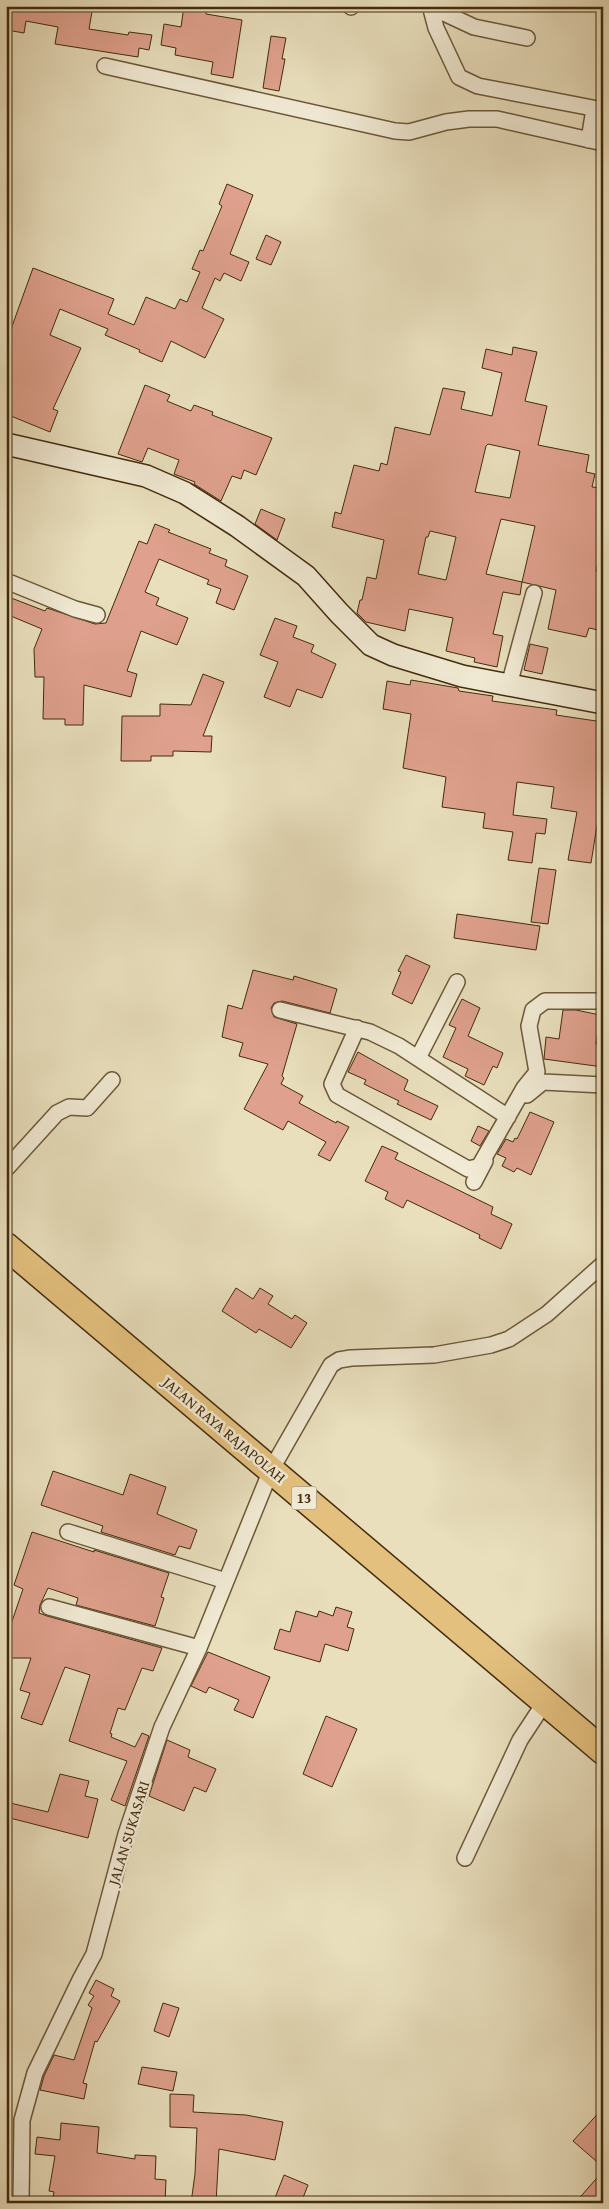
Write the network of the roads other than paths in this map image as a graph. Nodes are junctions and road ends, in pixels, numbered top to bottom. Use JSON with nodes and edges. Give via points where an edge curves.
{"nodes":[{"id":1,"x":430,"y":8,"type":"edge"},
{"id":2,"x":527,"y":38,"type":"dead end"},
{"id":3,"x":104,"y":66,"type":"dead end"},
{"id":4,"x":598,"y":110,"type":"edge"},
{"id":5,"x":596,"y":141,"type":"edge"},
{"id":6,"x":6,"y":444,"type":"edge"},
{"id":7,"x":6,"y":581,"type":"edge"},
{"id":8,"x":534,"y":593,"type":"dead end"},
{"id":9,"x":97,"y":615,"type":"dead end"},
{"id":10,"x":509,"y":685,"type":"junction"},
{"id":11,"x":603,"y":703,"type":"edge"},
{"id":12,"x":457,"y":982,"type":"dead end"},
{"id":13,"x":603,"y":1001,"type":"edge"},
{"id":14,"x":280,"y":1010,"type":"dead end"},
{"id":15,"x":357,"y":1028,"type":"junction"},
{"id":16,"x":418,"y":1058,"type":"junction"},
{"id":17,"x":537,"y":1072,"type":"junction"},
{"id":18,"x":603,"y":1079,"type":"edge"},
{"id":19,"x":112,"y":1080,"type":"dead end"},
{"id":20,"x":603,"y":1085,"type":"edge"},
{"id":21,"x":508,"y":1117,"type":"junction"},
{"id":22,"x":6,"y":1169,"type":"edge"},
{"id":23,"x":474,"y":1182,"type":"dead end"},
{"id":24,"x":6,"y":1246,"type":"edge"},
{"id":25,"x":603,"y":1264,"type":"edge"},
{"id":26,"x":271,"y":1470,"type":"junction"},
{"id":27,"x":68,"y":1532,"type":"dead end"},
{"id":28,"x":226,"y":1581,"type":"junction"},
{"id":29,"x":49,"y":1607,"type":"dead end"},
{"id":30,"x":199,"y":1648,"type":"junction"},
{"id":31,"x":545,"y":1702,"type":"junction"},
{"id":32,"x":603,"y":1751,"type":"edge"},
{"id":33,"x":465,"y":1858,"type":"dead end"},
{"id":34,"x":21,"y":2203,"type":"edge"}],
"edges":[{"from":1,"to":2,"type":"street","via":[[474,27]]},
{"from":1,"to":4,"type":"street","via":[[459,77],[478,86]]},
{"from":3,"to":5,"type":"street","via":[[396,131],[409,132],[469,119],[498,119]]},
{"from":4,"to":5,"type":"street"},
{"from":6,"to":10,"type":"main road","via":[[146,476],[171,486],[237,526],[306,576],[372,645],[393,655],[462,676]]},
{"from":7,"to":9,"type":"street","via":[[75,610]]},
{"from":8,"to":10,"type":"street"},
{"from":10,"to":11,"type":"main road"},
{"from":12,"to":16,"type":"street"},
{"from":13,"to":17,"type":"street","via":[[544,1001],[533,1010],[529,1026]]},
{"from":14,"to":15,"type":"street"},
{"from":15,"to":16,"type":"street"},
{"from":15,"to":21,"type":"street","via":[[332,1084],[337,1095],[468,1169],[480,1164]]},
{"from":16,"to":21,"type":"street"},
{"from":17,"to":18,"type":"street"},
{"from":17,"to":21,"type":"street"},
{"from":19,"to":22,"type":"street","via":[[87,1108],[70,1107],[57,1113]]},
{"from":20,"to":21,"type":"street","via":[[543,1082]]},
{"from":21,"to":23,"type":"street"},
{"from":24,"to":26,"type":"highway","name":"JALAN RAYA RAJAPOLAH","number":"13"},
{"from":25,"to":26,"type":"street","name":"JALAN SUKASARI","via":[[547,1314],[509,1339],[434,1355],[339,1360],[331,1365]]},
{"from":26,"to":28,"type":"street","name":"JALAN SUKASARI"},
{"from":26,"to":31,"type":"highway","name":"JALAN RAYA RAJAPOLAH","number":"13"},
{"from":27,"to":28,"type":"street"},
{"from":28,"to":30,"type":"street","name":"JALAN SUKASARI"},
{"from":29,"to":30,"type":"street"},
{"from":30,"to":34,"type":"street","name":"JALAN SUKASARI","via":[[162,1727],[126,1834],[94,1954],[35,2073],[22,2120]]},
{"from":31,"to":32,"type":"highway","name":"JALAN RAYA RAJAPOLAH","number":"13"},
{"from":31,"to":33,"type":"street","via":[[520,1740]]}]}
